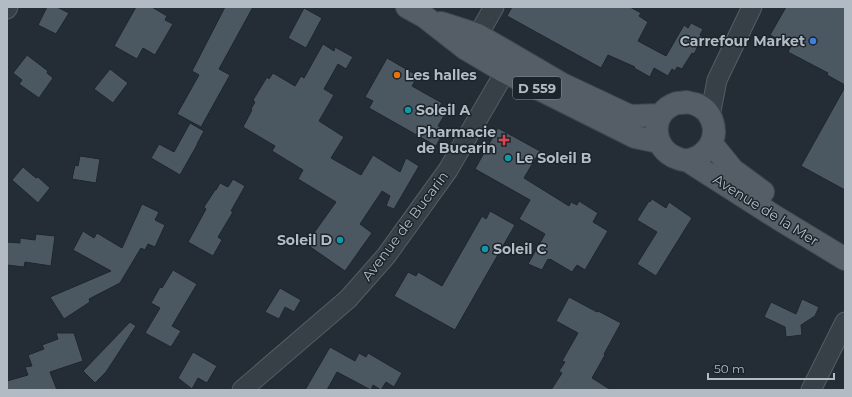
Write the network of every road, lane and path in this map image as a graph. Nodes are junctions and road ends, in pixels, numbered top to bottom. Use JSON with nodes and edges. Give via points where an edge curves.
{"nodes":[{"id":1,"x":494,"y":7,"type":"edge"},
{"id":2,"x":752,"y":7,"type":"edge"},
{"id":3,"x":416,"y":12,"type":"edge"},
{"id":4,"x":478,"y":35,"type":"junction"},
{"id":5,"x":505,"y":72,"type":"junction"},
{"id":6,"x":717,"y":80,"type":"junction"},
{"id":7,"x":686,"y":102,"type":"junction"},
{"id":8,"x":661,"y":115,"type":"junction"},
{"id":9,"x":710,"y":116,"type":"junction"},
{"id":10,"x":659,"y":142,"type":"junction"},
{"id":11,"x":712,"y":143,"type":"junction"},
{"id":12,"x":688,"y":161,"type":"junction"},
{"id":13,"x":845,"y":247,"type":"edge"},
{"id":14,"x":845,"y":259,"type":"edge"},
{"id":15,"x":845,"y":322,"type":"edge"},
{"id":16,"x":242,"y":390,"type":"edge"},
{"id":17,"x":811,"y":390,"type":"edge"}],
"edges":[{"from":1,"to":4,"type":"street"},
{"from":2,"to":6,"type":"street"},
{"from":3,"to":4,"type":"main road","number":"D 559"},
{"from":3,"to":5,"type":"main road","number":"D 559","via":[[466,50]]},
{"from":4,"to":8,"type":"main road","number":"D 559","via":[[562,84],[630,116]]},
{"from":5,"to":10,"type":"main road","number":"D 559","via":[[635,137]]},
{"from":5,"to":16,"type":"street","name":"Avenue de Bucarin","via":[[448,170],[386,256],[348,299]]},
{"from":6,"to":7,"type":"street"},
{"from":6,"to":9,"type":"street"},
{"from":7,"to":8,"type":"main road","via":[[668,108]]},
{"from":7,"to":9,"type":"main road","via":[[704,108]]},
{"from":8,"to":10,"type":"main road","via":[[656,133]]},
{"from":9,"to":11,"type":"main road","via":[[714,124]]},
{"from":10,"to":12,"type":"main road","via":[[671,156]]},
{"from":11,"to":12,"type":"main road","via":[[699,157]]},
{"from":11,"to":13,"type":"main road","name":"Avenue de la Mer","via":[[733,170],[794,215]]},
{"from":12,"to":14,"type":"main road","name":"Avenue de la Mer"},
{"from":15,"to":17,"type":"street"}]}
